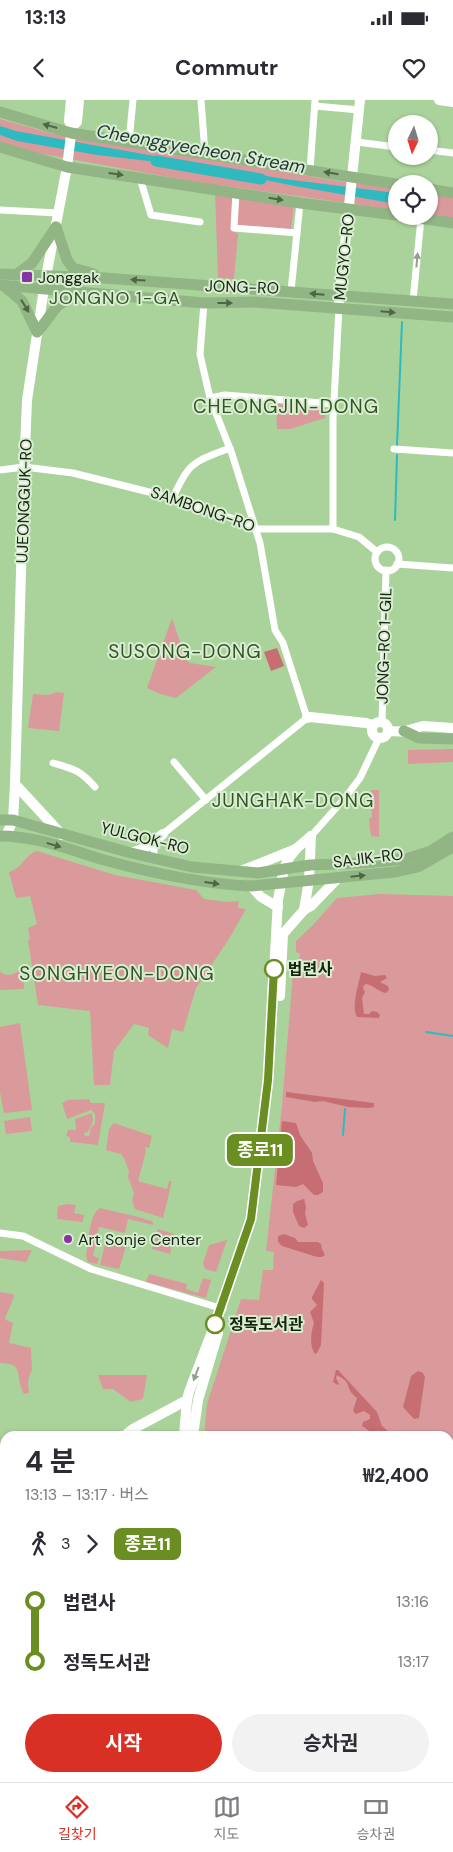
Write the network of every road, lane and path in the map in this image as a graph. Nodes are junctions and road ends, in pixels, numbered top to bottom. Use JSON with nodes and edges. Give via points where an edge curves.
{"nodes":[{"id":1,"x":71,"y":100,"type":"edge"},
{"id":2,"x":79,"y":100,"type":"edge"},
{"id":3,"x":133,"y":100,"type":"edge"},
{"id":4,"x":201,"y":100,"type":"edge"},
{"id":5,"x":439,"y":100,"type":"edge"},
{"id":6,"x":453,"y":102,"type":"edge"},
{"id":7,"x":315,"y":103,"type":"edge"},
{"id":8,"x":360,"y":105,"type":"edge"},
{"id":9,"x":0,"y":112,"type":"edge"},
{"id":10,"x":72,"y":132,"type":"junction"},
{"id":11,"x":129,"y":142,"type":"junction"},
{"id":12,"x":357,"y":142,"type":"junction"},
{"id":13,"x":388,"y":145,"type":"edge"},
{"id":14,"x":0,"y":147,"type":"edge"},
{"id":15,"x":438,"y":151,"type":"edge"},
{"id":16,"x":205,"y":153,"type":"junction"},
{"id":17,"x":453,"y":153,"type":"edge"},
{"id":18,"x":68,"y":164,"type":"junction"},
{"id":19,"x":310,"y":170,"type":"junction"},
{"id":20,"x":140,"y":178,"type":"junction"},
{"id":21,"x":352,"y":180,"type":"junction"},
{"id":22,"x":388,"y":183,"type":"edge"},
{"id":23,"x":438,"y":190,"type":"edge"},
{"id":24,"x":236,"y":192,"type":"junction"},
{"id":25,"x":453,"y":193,"type":"edge"},
{"id":26,"x":300,"y":203,"type":"junction"},
{"id":27,"x":349,"y":207,"type":"junction"},
{"id":28,"x":0,"y":210,"type":"edge"},
{"id":29,"x":58,"y":213,"type":"junction"},
{"id":30,"x":388,"y":214,"type":"edge"},
{"id":31,"x":438,"y":221,"type":"edge"},
{"id":32,"x":200,"y":222,"type":"dead end"},
{"id":33,"x":453,"y":223,"type":"edge"},
{"id":34,"x":420,"y":225,"type":"edge"},
{"id":35,"x":56,"y":227,"type":"junction"},
{"id":36,"x":297,"y":234,"type":"junction"},
{"id":37,"x":0,"y":274,"type":"edge"},
{"id":38,"x":16,"y":275,"type":"junction"},
{"id":39,"x":46,"y":276,"type":"junction"},
{"id":40,"x":104,"y":278,"type":"junction"},
{"id":41,"x":2,"y":286,"type":"edge"},
{"id":42,"x":44,"y":289,"type":"junction"},
{"id":43,"x":291,"y":292,"type":"junction"},
{"id":44,"x":90,"y":294,"type":"junction"},
{"id":45,"x":340,"y":296,"type":"junction"},
{"id":46,"x":413,"y":301,"type":"junction"},
{"id":47,"x":204,"y":303,"type":"junction"},
{"id":48,"x":453,"y":304,"type":"edge"},
{"id":49,"x":339,"y":308,"type":"junction"},
{"id":50,"x":453,"y":317,"type":"edge"},
{"id":51,"x":37,"y":332,"type":"junction"},
{"id":52,"x":210,"y":398,"type":"junction"},
{"id":53,"x":334,"y":404,"type":"junction"},
{"id":54,"x":230,"y":448,"type":"junction"},
{"id":55,"x":394,"y":449,"type":"dead end"},
{"id":56,"x":453,"y":453,"type":"edge"},
{"id":57,"x":24,"y":467,"type":"junction"},
{"id":58,"x":0,"y":470,"type":"edge"},
{"id":59,"x":173,"y":498,"type":"junction"},
{"id":60,"x":256,"y":529,"type":"junction"},
{"id":61,"x":333,"y":529,"type":"junction"},
{"id":62,"x":377,"y":552,"type":"junction"},
{"id":63,"x":397,"y":564,"type":"junction"},
{"id":64,"x":453,"y":568,"type":"edge"},
{"id":65,"x":386,"y":570,"type":"junction"},
{"id":66,"x":307,"y":718,"type":"junction"},
{"id":67,"x":379,"y":726,"type":"junction"},
{"id":68,"x":453,"y":728,"type":"edge"},
{"id":69,"x":404,"y":731,"type":"junction"},
{"id":70,"x":453,"y":737,"type":"edge"},
{"id":71,"x":379,"y":738,"type":"joint"},
{"id":72,"x":174,"y":762,"type":"dead end"},
{"id":73,"x":53,"y":763,"type":"dead end"},
{"id":74,"x":15,"y":784,"type":"junction"},
{"id":75,"x":95,"y":787,"type":"dead end"},
{"id":76,"x":206,"y":800,"type":"junction"},
{"id":77,"x":0,"y":820,"type":"edge"},
{"id":78,"x":13,"y":820,"type":"junction"},
{"id":79,"x":164,"y":834,"type":"junction"},
{"id":80,"x":62,"y":835,"type":"junction"},
{"id":81,"x":311,"y":836,"type":"junction"},
{"id":82,"x":453,"y":837,"type":"edge"},
{"id":83,"x":2,"y":839,"type":"edge"},
{"id":84,"x":453,"y":847,"type":"edge"},
{"id":85,"x":297,"y":848,"type":"junction"},
{"id":86,"x":131,"y":853,"type":"junction"},
{"id":87,"x":157,"y":858,"type":"junction"},
{"id":88,"x":310,"y":865,"type":"junction"},
{"id":89,"x":284,"y":868,"type":"junction"},
{"id":90,"x":241,"y":871,"type":"junction"},
{"id":91,"x":337,"y":879,"type":"junction"},
{"id":92,"x":309,"y":880,"type":"junction"},
{"id":93,"x":282,"y":883,"type":"junction"},
{"id":94,"x":251,"y":886,"type":"junction"},
{"id":95,"x":278,"y":907,"type":"junction"},
{"id":96,"x":304,"y":910,"type":"junction"},
{"id":97,"x":0,"y":1233,"type":"edge"},
{"id":98,"x":223,"y":1308,"type":"junction"},
{"id":99,"x":192,"y":1400,"type":"junction"},
{"id":100,"x":130,"y":1431,"type":"edge"},
{"id":101,"x":185,"y":1431,"type":"edge"},
{"id":102,"x":193,"y":1431,"type":"edge"}],
"edges":[{"from":1,"to":10,"type":"street","via":[[69,121]]},
{"from":2,"to":10,"type":"street","via":[[77,122]]},
{"from":3,"to":11,"type":"street"},
{"from":4,"to":16,"type":"street"},
{"from":5,"to":6,"type":"street"},
{"from":7,"to":8,"type":"street"},
{"from":7,"to":19,"type":"street"},
{"from":8,"to":12,"type":"street"},
{"from":10,"to":9,"type":"main road","one_way":true},
{"from":10,"to":11,"type":"main road"},
{"from":10,"to":18,"type":"street","name":"UJEONGGUK-RO"},
{"from":11,"to":16,"type":"main road"},
{"from":12,"to":13,"type":"street"},
{"from":12,"to":21,"type":"street"},
{"from":14,"to":18,"type":"main road"},
{"from":15,"to":17,"type":"street"},
{"from":16,"to":19,"type":"main road"},
{"from":18,"to":20,"type":"main road","one_way":true},
{"from":18,"to":29,"type":"street","name":"UJEONGGUK-RO"},
{"from":21,"to":19,"type":"main road","one_way":true},
{"from":20,"to":24,"type":"main road"},
{"from":20,"to":32,"type":"street","via":[[151,215]]},
{"from":21,"to":22,"type":"main road"},
{"from":21,"to":27,"type":"street","name":"MUGYO-RO"},
{"from":23,"to":25,"type":"main road"},
{"from":24,"to":26,"type":"main road","one_way":true},
{"from":24,"to":36,"type":"street","via":[[234,228]]},
{"from":26,"to":27,"type":"main road"},
{"from":26,"to":36,"type":"street","name":"JONG-RO"},
{"from":27,"to":30,"type":"main road"},
{"from":27,"to":45,"type":"street","name":"MUGYO-RO"},
{"from":28,"to":29,"type":"street"},
{"from":29,"to":35,"type":"street","name":"UJEONGGUK-RO"},
{"from":31,"to":33,"type":"main road"},
{"from":46,"to":34,"type":"street","one_way":true},
{"from":35,"to":38,"type":"main road","via":[[32,263]]},
{"from":35,"to":39,"type":"street","name":"UJEONGGUK-RO"},
{"from":35,"to":40,"type":"main road","via":[[63,254],[73,268]]},
{"from":36,"to":43,"type":"street","name":"JONG-RO"},
{"from":37,"to":38,"type":"main road","name":"JONG-RO"},
{"from":38,"to":39,"type":"main road","name":"JONG-RO"},
{"from":39,"to":40,"type":"main road","name":"JONG-RO"},
{"from":39,"to":42,"type":"street","name":"UJEONGGUK-RO"},
{"from":43,"to":40,"type":"main road","name":"JONG-RO","one_way":true},
{"from":41,"to":42,"type":"main road","name":"JONG-RO"},
{"from":41,"to":51,"type":"main road","one_way":true,"via":[[22,301]]},
{"from":42,"to":44,"type":"main road","name":"JONG-RO"},
{"from":42,"to":51,"type":"street","name":"UJEONGGUK-RO"},
{"from":45,"to":43,"type":"main road","name":"JONG-RO","one_way":true},
{"from":44,"to":47,"type":"main road","name":"JONG-RO"},
{"from":44,"to":51,"type":"main road","via":[[59,304]]},
{"from":45,"to":46,"type":"main road","name":"JONG-RO"},
{"from":45,"to":49,"type":"street","name":"MUGYO-RO"},
{"from":46,"to":48,"type":"main road","name":"JONG-RO"},
{"from":47,"to":49,"type":"main road","name":"JONG-RO","one_way":true,"via":[[255,302]]},
{"from":47,"to":52,"type":"street","via":[[200,354]]},
{"from":49,"to":50,"type":"main road","name":"JONG-RO","one_way":true},
{"from":49,"to":53,"type":"street"},
{"from":51,"to":57,"type":"street","name":"UJEONGGUK-RO"},
{"from":52,"to":53,"type":"street","via":[[225,395]]},
{"from":52,"to":54,"type":"street"},
{"from":53,"to":61,"type":"street"},
{"from":54,"to":59,"type":"street","via":[[194,463]]},
{"from":54,"to":60,"type":"street"},
{"from":55,"to":56,"type":"street"},
{"from":57,"to":58,"type":"street","name":"SAMBONG-RO"},
{"from":57,"to":59,"type":"street","name":"SAMBONG-RO","via":[[72,472]]},
{"from":57,"to":74,"type":"street","name":"UJEONGGUK-RO"},
{"from":59,"to":60,"type":"street","name":"SAMBONG-RO"},
{"from":60,"to":61,"type":"street","name":"SAMBONG-RO"},
{"from":60,"to":66,"type":"street","via":[[275,630],[284,642]]},
{"from":61,"to":62,"type":"street","name":"SAMBONG-RO","via":[[358,537]]},
{"from":62,"to":63,"type":"street","name":"SAMBONG-RO","via":[[384,547],[391,548],[398,556]]},
{"from":62,"to":65,"type":"street","name":"SAMBONG-RO","via":[[375,563]]},
{"from":63,"to":64,"type":"street"},
{"from":63,"to":65,"type":"street"},
{"from":65,"to":67,"type":"street","name":"JONG-RO 1-GIL"},
{"from":66,"to":67,"type":"street"},
{"from":66,"to":76,"type":"street"},
{"from":67,"to":69,"type":"street"},
{"from":67,"to":71,"type":"street","via":[[384,737]]},
{"from":68,"to":69,"type":"street","via":[[423,726]]},
{"from":69,"to":70,"type":"main road","via":[[418,738]]},
{"from":71,"to":81,"type":"street","via":[[360,778]]},
{"from":72,"to":76,"type":"street"},
{"from":73,"to":75,"type":"street","via":[[84,774]]},
{"from":74,"to":78,"type":"street","name":"UJEONGGUK-RO"},
{"from":74,"to":80,"type":"street"},
{"from":76,"to":79,"type":"street"},
{"from":77,"to":78,"type":"main road","name":"YULGOK-RO"},
{"from":78,"to":80,"type":"main road","name":"YULGOK-RO"},
{"from":78,"to":83,"type":"street","name":"UJEONGGUK-RO"},
{"from":79,"to":86,"type":"street","via":[[145,848]]},
{"from":79,"to":87,"type":"street","via":[[154,849]]},
{"from":80,"to":86,"type":"main road","name":"YULGOK-RO"},
{"from":81,"to":85,"type":"street"},
{"from":81,"to":88,"type":"street"},
{"from":82,"to":88,"type":"main road","name":"SAJIK-RO","via":[[431,851],[406,859]]},
{"from":83,"to":94,"type":"main road","name":"YULGOK-RO","one_way":true,"via":[[35,840],[181,878]]},
{"from":91,"to":84,"type":"main road","name":"SAJIK-RO","one_way":true,"via":[[418,867]]},
{"from":85,"to":89,"type":"street"},
{"from":85,"to":90,"type":"street"},
{"from":86,"to":87,"type":"main road","name":"YULGOK-RO"},
{"from":87,"to":90,"type":"main road","name":"YULGOK-RO","via":[[192,866]]},
{"from":88,"to":89,"type":"main road","name":"SAJIK-RO"},
{"from":88,"to":92,"type":"street"},
{"from":89,"to":90,"type":"main road","name":"YULGOK-RO"},
{"from":89,"to":93,"type":"street"},
{"from":91,"to":92,"type":"main road","name":"SAJIK-RO"},
{"from":91,"to":96,"type":"street"},
{"from":92,"to":93,"type":"main road","name":"SAJIK-RO"},
{"from":92,"to":96,"type":"street"},
{"from":93,"to":94,"type":"main road","name":"YULGOK-RO"},
{"from":93,"to":95,"type":"street"},
{"from":94,"to":95,"type":"street","via":[[261,897]]},
{"from":95,"to":98,"type":"street","via":[[268,1080],[251,1219]]},
{"from":96,"to":98,"type":"street","via":[[283,934],[273,1098],[261,1189],[254,1223]]},
{"from":97,"to":98,"type":"street","via":[[23,1236],[92,1269]]},
{"from":98,"to":99,"type":"street"},
{"from":99,"to":100,"type":"street"},
{"from":99,"to":101,"type":"street"},
{"from":99,"to":102,"type":"street"}]}
